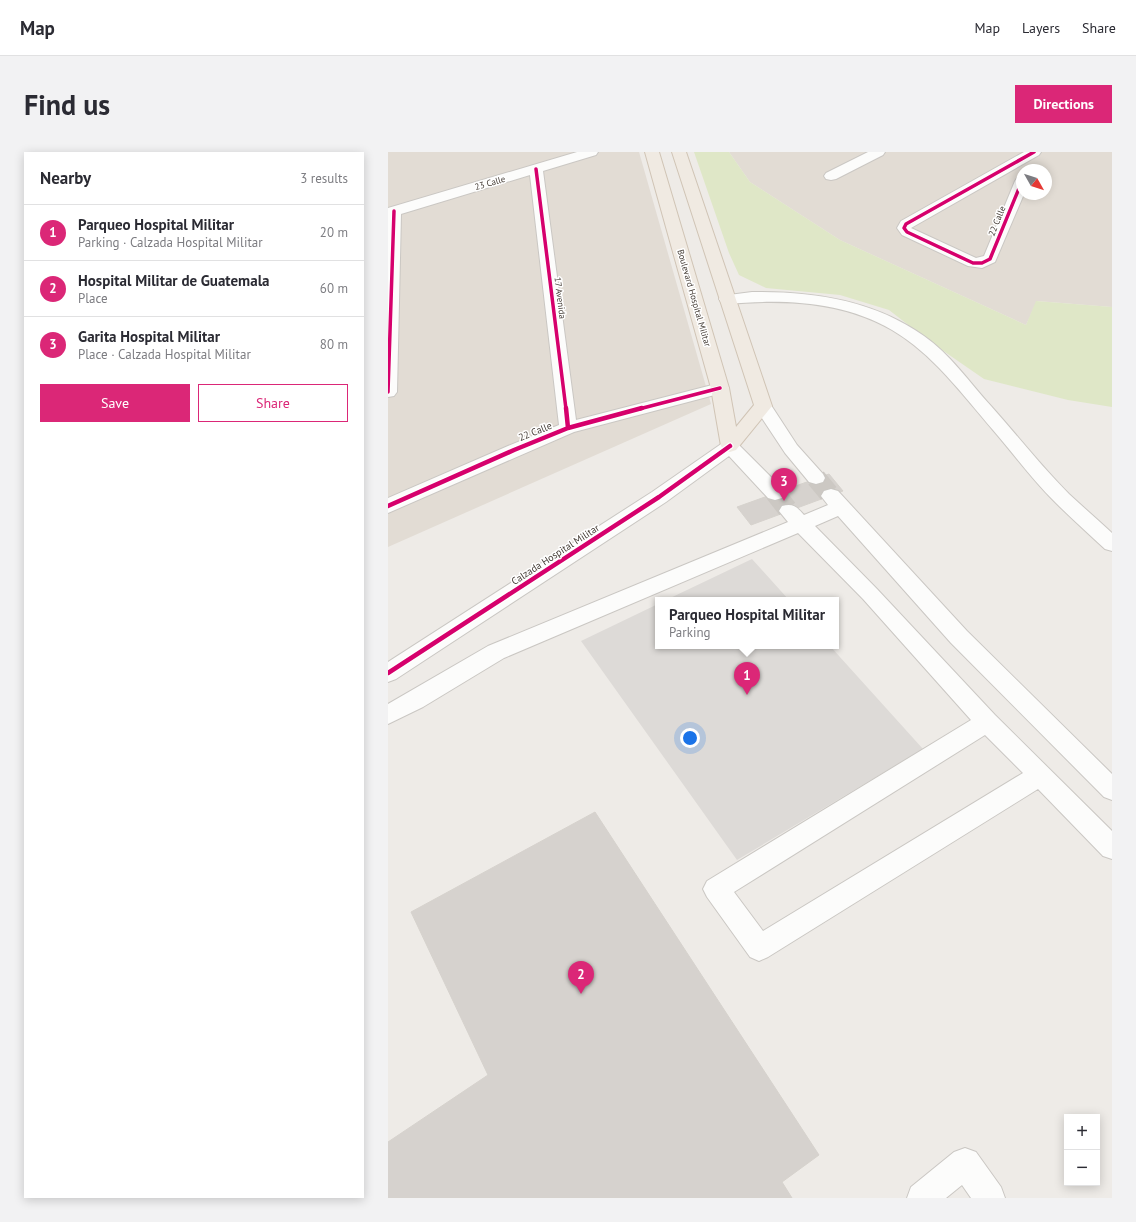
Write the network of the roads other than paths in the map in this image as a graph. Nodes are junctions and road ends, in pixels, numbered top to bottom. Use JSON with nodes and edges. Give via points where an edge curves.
{"nodes":[{"id":1,"x":591,"y":152,"type":"edge"},
{"id":2,"x":652,"y":152,"type":"edge"},
{"id":3,"x":679,"y":152,"type":"edge"},
{"id":4,"x":878,"y":152,"type":"edge"},
{"id":5,"x":1034,"y":152,"type":"edge"},
{"id":6,"x":1029,"y":164,"type":"edge"},
{"id":7,"x":536,"y":169,"type":"junction"},
{"id":8,"x":830,"y":176,"type":"dead end"},
{"id":9,"x":1016,"y":196,"type":"edge"},
{"id":10,"x":391,"y":212,"type":"edge"},
{"id":11,"x":727,"y":299,"type":"junction"},
{"id":12,"x":720,"y":388,"type":"junction"},
{"id":13,"x":388,"y":392,"type":"edge"},
{"id":14,"x":763,"y":406,"type":"junction"},
{"id":15,"x":568,"y":428,"type":"junction"},
{"id":16,"x":730,"y":446,"type":"junction"},
{"id":17,"x":816,"y":478,"type":"tunnel mouth"},
{"id":18,"x":775,"y":493,"type":"tunnel mouth"},
{"id":19,"x":388,"y":506,"type":"edge"},
{"id":20,"x":795,"y":517,"type":"junction"},
{"id":21,"x":1112,"y":544,"type":"edge"},
{"id":22,"x":388,"y":673,"type":"edge"},
{"id":23,"x":388,"y":715,"type":"edge"},
{"id":24,"x":987,"y":722,"type":"junction"},
{"id":25,"x":1040,"y":775,"type":"junction"},
{"id":26,"x":1112,"y":790,"type":"edge"},
{"id":27,"x":1112,"y":848,"type":"edge"},
{"id":28,"x":922,"y":1198,"type":"edge"},
{"id":29,"x":990,"y":1198,"type":"edge"}],
"edges":[{"from":1,"to":7,"type":"street","name":"23 Calle"},
{"from":2,"to":12,"type":"main road","name":"Boulevard Hospital Militar"},
{"from":3,"to":11,"type":"main road"},
{"from":4,"to":8,"type":"street"},
{"from":5,"to":6,"type":"street"},
{"from":5,"to":9,"type":"street","name":"22 Calle","via":[[904,226],[905,230],[973,264],[982,263],[990,260]]},
{"from":7,"to":10,"type":"street","name":"23 Calle"},
{"from":7,"to":15,"type":"street","name":"17 Avenida"},
{"from":10,"to":13,"type":"street"},
{"from":11,"to":14,"type":"main road"},
{"from":11,"to":21,"type":"street","via":[[790,296],[826,301],[860,310],[891,323],[919,340],[941,360],[1062,498]]},
{"from":12,"to":15,"type":"street","name":"22 Calle"},
{"from":12,"to":16,"type":"main road","name":"Boulevard Hospital Militar"},
{"from":14,"to":16,"type":"main road","name":"Calzada Hospital Militar"},
{"from":14,"to":17,"type":"street","via":[[791,449]]},
{"from":15,"to":19,"type":"street","name":"22 Calle"},
{"from":16,"to":18,"type":"street"},
{"from":16,"to":22,"type":"street","name":"Calzada Hospital Militar","via":[[659,497]]},
{"from":20,"to":23,"type":"street","via":[[496,652]]},
{"from":20,"to":24,"type":"street"},
{"from":20,"to":26,"type":"street","via":[[836,501],[958,637]]},
{"from":24,"to":25,"type":"street"},
{"from":24,"to":25,"type":"street","via":[[716,889],[759,948]]},
{"from":25,"to":27,"type":"street"},
{"from":28,"to":29,"type":"street","via":[[965,1163]]}]}
